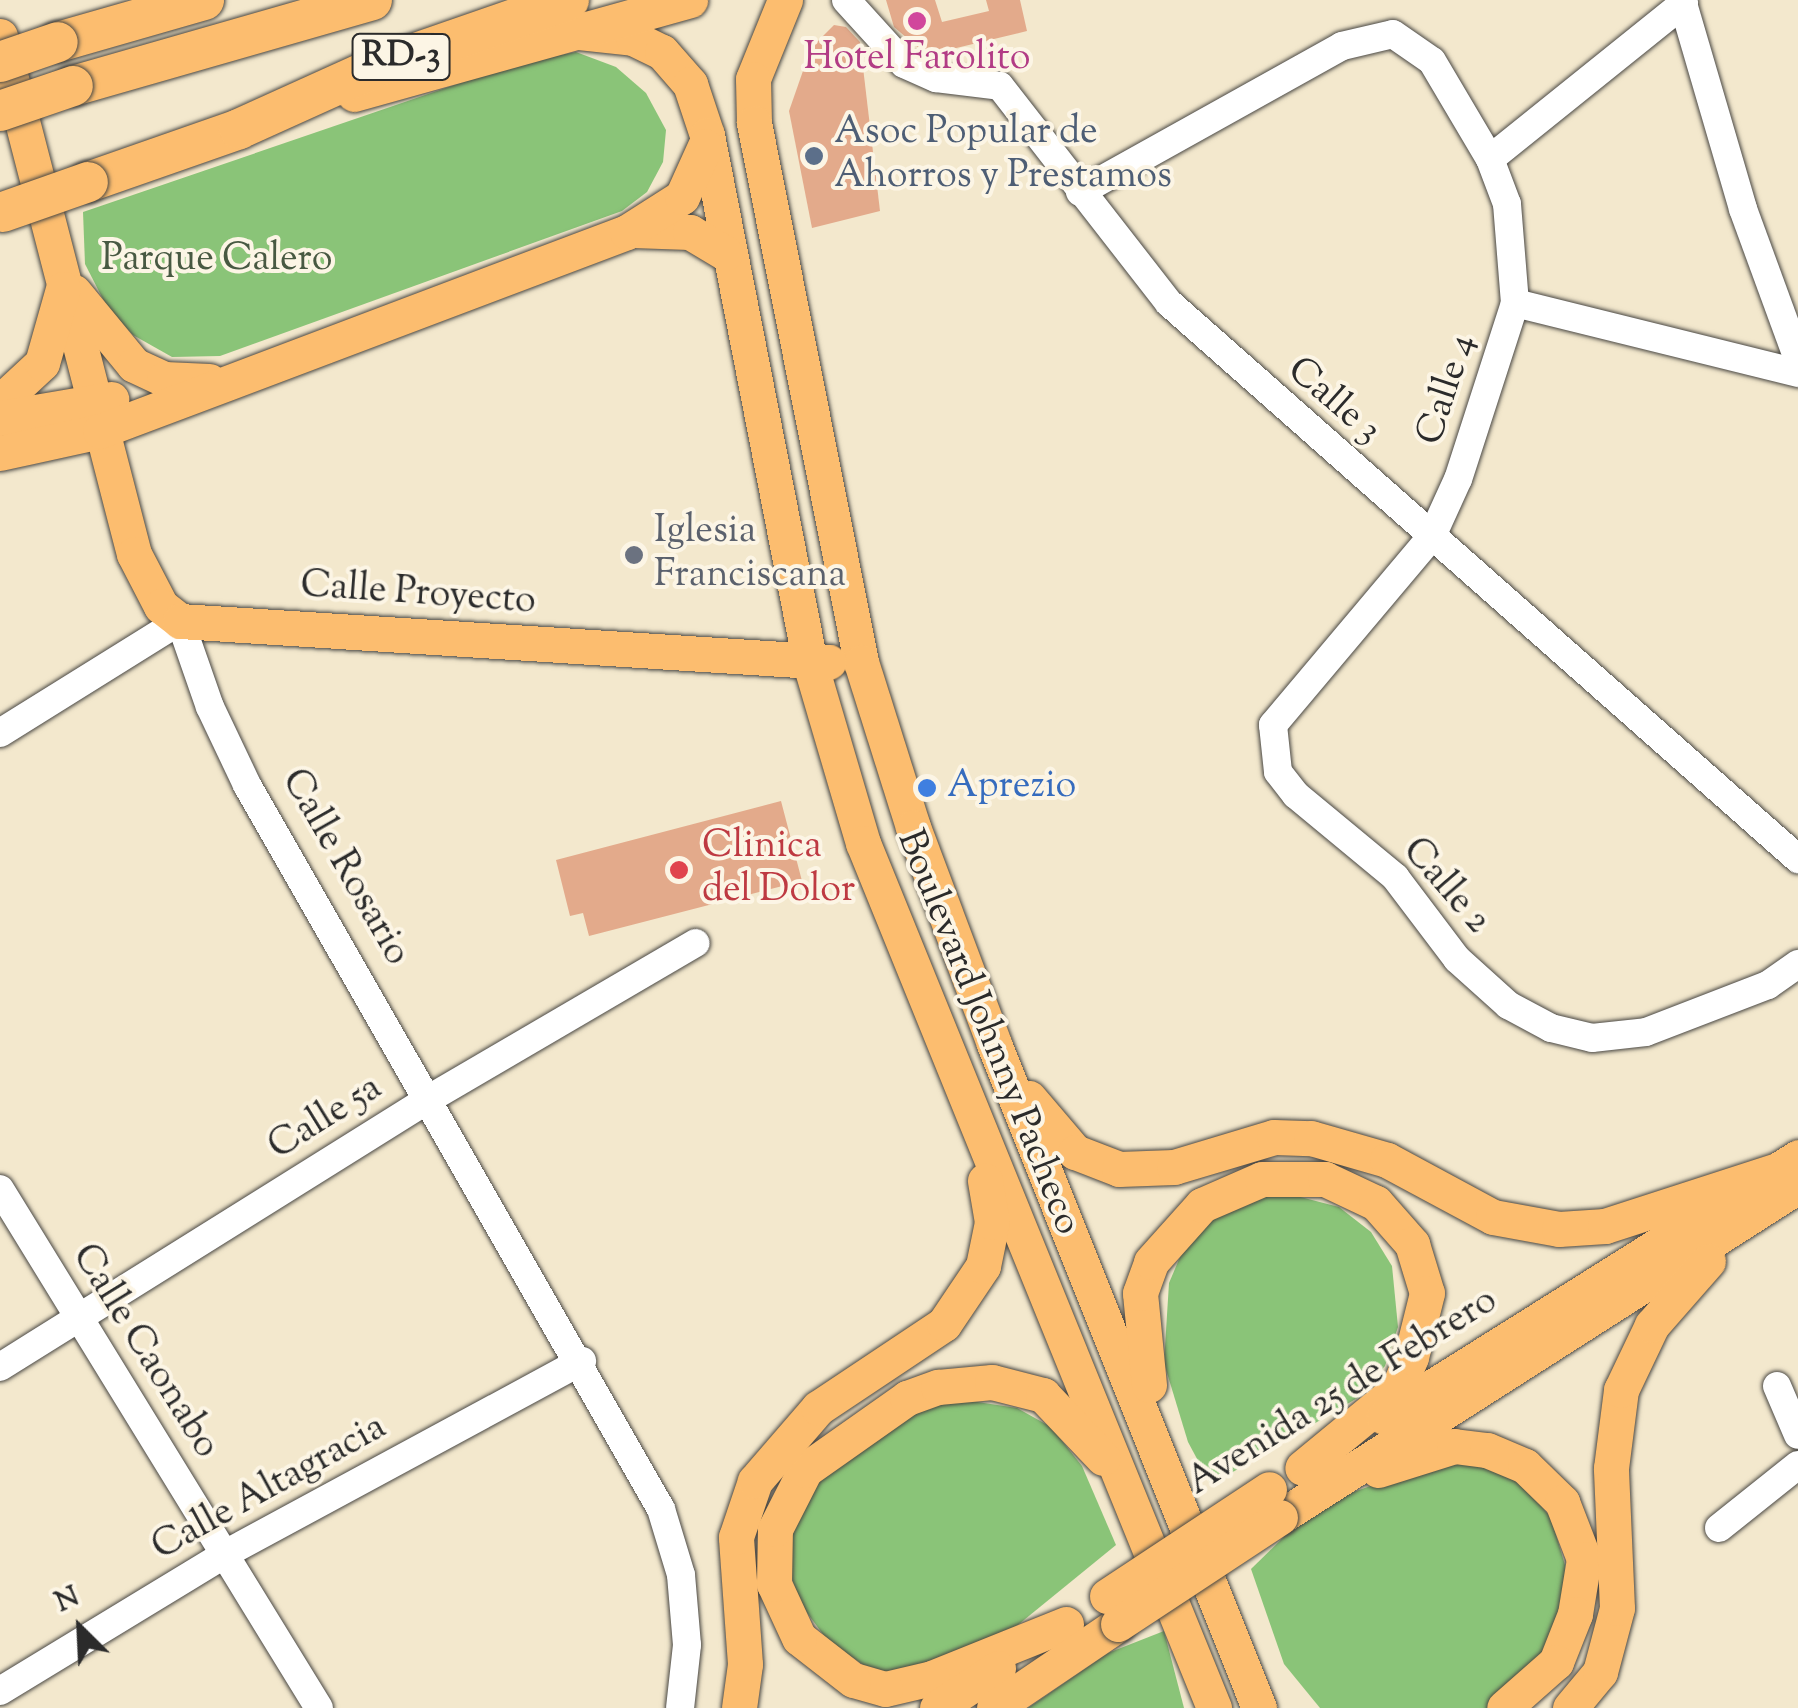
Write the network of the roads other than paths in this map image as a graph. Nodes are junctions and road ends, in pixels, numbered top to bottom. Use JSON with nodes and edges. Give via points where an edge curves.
{"nodes":[{"id":1,"x":124,"y":0,"type":"edge"},
{"id":2,"x":204,"y":0,"type":"edge"},
{"id":3,"x":372,"y":0,"type":"edge"},
{"id":4,"x":690,"y":0,"type":"edge"},
{"id":5,"x":785,"y":0,"type":"edge"},
{"id":6,"x":846,"y":0,"type":"edge"},
{"id":7,"x":1683,"y":1,"type":"edge"},
{"id":8,"x":574,"y":16,"type":"edge"},
{"id":9,"x":0,"y":36,"type":"edge"},
{"id":10,"x":72,"y":39,"type":"junction"},
{"id":11,"x":0,"y":62,"type":"edge"},
{"id":12,"x":0,"y":111,"type":"edge"},
{"id":13,"x":707,"y":135,"type":"junction"},
{"id":14,"x":1490,"y":159,"type":"junction"},
{"id":15,"x":1080,"y":192,"type":"junction"},
{"id":16,"x":2,"y":213,"type":"edge"},
{"id":17,"x":628,"y":232,"type":"junction"},
{"id":18,"x":725,"y":253,"type":"junction"},
{"id":19,"x":66,"y":278,"type":"junction"},
{"id":20,"x":1516,"y":303,"type":"junction"},
{"id":21,"x":1798,"y":359,"type":"edge"},
{"id":22,"x":1798,"y":373,"type":"edge"},
{"id":23,"x":236,"y":382,"type":"junction"},
{"id":24,"x":0,"y":402,"type":"edge"},
{"id":25,"x":96,"y":414,"type":"junction"},
{"id":26,"x":0,"y":418,"type":"edge"},
{"id":27,"x":0,"y":454,"type":"edge"},
{"id":28,"x":1432,"y":536,"type":"junction"},
{"id":29,"x":180,"y":621,"type":"junction"},
{"id":30,"x":861,"y":662,"type":"junction"},
{"id":31,"x":810,"y":663,"type":"junction"},
{"id":32,"x":0,"y":733,"type":"edge"},
{"id":33,"x":1271,"y":749,"type":"joint"},
{"id":34,"x":1797,"y":856,"type":"edge"},
{"id":35,"x":696,"y":944,"type":"dead end"},
{"id":36,"x":1798,"y":964,"type":"edge"},
{"id":37,"x":994,"y":1044,"type":"junction"},
{"id":38,"x":951,"y":1065,"type":"junction"},
{"id":39,"x":427,"y":1100,"type":"junction"},
{"id":40,"x":1791,"y":1176,"type":"edge"},
{"id":41,"x":0,"y":1188,"type":"edge"},
{"id":42,"x":79,"y":1318,"type":"junction"},
{"id":43,"x":582,"y":1361,"type":"junction"},
{"id":44,"x":0,"y":1367,"type":"edge"},
{"id":45,"x":1777,"y":1386,"type":"dead end"},
{"id":46,"x":1798,"y":1436,"type":"edge"},
{"id":47,"x":1798,"y":1465,"type":"edge"},
{"id":48,"x":1170,"y":1474,"type":"junction"},
{"id":49,"x":1309,"y":1481,"type":"junction"},
{"id":50,"x":1133,"y":1496,"type":"junction"},
{"id":51,"x":1719,"y":1528,"type":"dead end"},
{"id":52,"x":224,"y":1554,"type":"junction"},
{"id":53,"x":1073,"y":1638,"type":"junction"},
{"id":54,"x":1235,"y":1645,"type":"junction"},
{"id":55,"x":0,"y":1690,"type":"edge"},
{"id":56,"x":319,"y":1708,"type":"edge"},
{"id":57,"x":680,"y":1708,"type":"edge"},
{"id":58,"x":739,"y":1708,"type":"edge"},
{"id":59,"x":937,"y":1708,"type":"edge"},
{"id":60,"x":994,"y":1708,"type":"edge"},
{"id":61,"x":1014,"y":1708,"type":"edge"},
{"id":62,"x":1211,"y":1708,"type":"edge"},
{"id":63,"x":1259,"y":1708,"type":"edge"},
{"id":64,"x":1282,"y":1708,"type":"edge"},
{"id":65,"x":1504,"y":1708,"type":"edge"},
{"id":66,"x":1570,"y":1708,"type":"edge"}],
"edges":[{"from":1,"to":10,"type":"highway"},
{"from":2,"to":10,"type":"highway"},
{"from":3,"to":12,"type":"highway","number":"RD-3","bridge":true},
{"from":4,"to":8,"type":"main road"},
{"from":5,"to":30,"type":"main road","name":"Boulevard Johnny Pacheco","via":[[752,79],[754,123]]},
{"from":6,"to":15,"type":"street","name":"Calle 3","via":[[904,64],[936,78],[1000,86]]},
{"from":7,"to":14,"type":"street"},
{"from":7,"to":21,"type":"street","via":[[1743,209]]},
{"from":8,"to":13,"type":"main road","name":"Boulevard Johnny Pacheco","via":[[662,52],[690,84]]},
{"from":8,"to":16,"type":"highway","number":"RD-3","bridge":true,"via":[[381,65],[239,129]]},
{"from":9,"to":19,"type":"main road","name":"Calle Rosario"},
{"from":10,"to":11,"type":"highway","bridge":true},
{"from":13,"to":17,"type":"main road","via":[[702,165],[682,197]]},
{"from":13,"to":18,"type":"main road","name":"Boulevard Johnny Pacheco"},
{"from":14,"to":15,"type":"street","name":"Calle 4","via":[[1432,61],[1393,34],[1342,46]]},
{"from":14,"to":20,"type":"street","name":"Calle 4","via":[[1509,218]]},
{"from":15,"to":28,"type":"street","name":"Calle 3","via":[[1169,303]]},
{"from":17,"to":18,"type":"main road","via":[[690,232]]},
{"from":17,"to":23,"type":"main road"},
{"from":18,"to":31,"type":"main road","name":"Boulevard Johnny Pacheco"},
{"from":19,"to":23,"type":"main road","via":[[94,324],[134,364],[164,379]]},
{"from":19,"to":24,"type":"main road","via":[[42,363]]},
{"from":19,"to":25,"type":"main road","name":"Calle Rosario"},
{"from":20,"to":22,"type":"street"},
{"from":20,"to":28,"type":"street","name":"Calle 4","via":[[1464,462]]},
{"from":23,"to":25,"type":"main road"},
{"from":25,"to":26,"type":"main road"},
{"from":25,"to":27,"type":"main road"},
{"from":25,"to":29,"type":"main road","name":"Calle Rosario","via":[[145,581]]},
{"from":28,"to":33,"type":"street","name":"Calle 4","via":[[1288,703],[1273,725]]},
{"from":28,"to":34,"type":"street","name":"Calle 3"},
{"from":29,"to":31,"type":"main road","name":"Calle Proyecto"},
{"from":29,"to":32,"type":"street"},
{"from":29,"to":39,"type":"street","name":"Calle Rosario","via":[[247,785]]},
{"from":30,"to":31,"type":"main road","name":"Calle Proyecto"},
{"from":30,"to":37,"type":"main road","name":"Boulevard Johnny Pacheco","via":[[913,827]]},
{"from":31,"to":38,"type":"main road","name":"Boulevard Johnny Pacheco","via":[[863,843]]},
{"from":33,"to":36,"type":"street","name":"Calle 2","via":[[1296,795],[1395,877],[1470,970],[1508,1005],[1552,1028],[1592,1038],[1646,1032],[1703,1014]]},
{"from":35,"to":39,"type":"street","name":"Calle 5a"},
{"from":37,"to":40,"type":"main road","via":[[1041,1117],[1075,1152],[1119,1170],[1174,1168],[1274,1136],[1311,1138],[1387,1160],[1493,1217],[1559,1229],[1606,1226]]},
{"from":37,"to":48,"type":"main road","name":"Boulevard Johnny Pacheco"},
{"from":38,"to":50,"type":"main road","name":"Boulevard Johnny Pacheco"},
{"from":38,"to":58,"type":"main road","via":[[990,1200],[983,1266],[944,1324],[818,1408],[755,1480],[736,1536],[745,1664]]},
{"from":39,"to":42,"type":"street","name":"Calle 5a"},
{"from":39,"to":43,"type":"street","name":"Calle Rosario"},
{"from":40,"to":49,"type":"main road","name":"Avenida 25 de Febrero"},
{"from":40,"to":66,"type":"main road","via":[[1686,1279],[1652,1326],[1621,1390],[1611,1468],[1617,1608],[1600,1672]]},
{"from":41,"to":42,"type":"street","name":"Calle Caonabo"},
{"from":42,"to":44,"type":"street","name":"Calle 5a"},
{"from":42,"to":52,"type":"street","name":"Calle Caonabo"},
{"from":43,"to":52,"type":"street","name":"Calle Altagracia"},
{"from":43,"to":57,"type":"street","name":"Calle Rosario","via":[[661,1508],[681,1575],[687,1644]]},
{"from":45,"to":46,"type":"street"},
{"from":47,"to":51,"type":"street"},
{"from":48,"to":49,"type":"main road","via":[[1138,1319],[1151,1262],[1202,1205],[1262,1179],[1325,1178],[1376,1203],[1412,1244],[1428,1293],[1398,1389]]},
{"from":48,"to":54,"type":"main road","name":"Boulevard Johnny Pacheco"},
{"from":49,"to":53,"type":"main road","name":"Avenida 25 de Febrero","bridge":true},
{"from":49,"to":65,"type":"main road","via":[[1454,1446],[1487,1450],[1525,1466],[1562,1502],[1584,1560],[1575,1614],[1556,1662]]},
{"from":50,"to":53,"type":"main road","via":[[1080,1428],[1043,1395],[992,1382],[938,1386],[907,1398],[840,1441],[787,1495],[774,1529],[774,1584],[799,1638],[853,1680],[884,1689]]},
{"from":50,"to":62,"type":"main road","name":"Boulevard Johnny Pacheco"},
{"from":52,"to":55,"type":"street","name":"Calle Altagracia"},
{"from":52,"to":56,"type":"street","name":"Calle Caonabo"},
{"from":53,"to":59,"type":"main road","name":"Avenida 25 de Febrero"},
{"from":53,"to":60,"type":"main road","name":"Avenida 25 de Febrero"},
{"from":53,"to":61,"type":"main road"},
{"from":54,"to":63,"type":"main road","name":"Boulevard Johnny Pacheco"},
{"from":54,"to":64,"type":"main road"}]}
